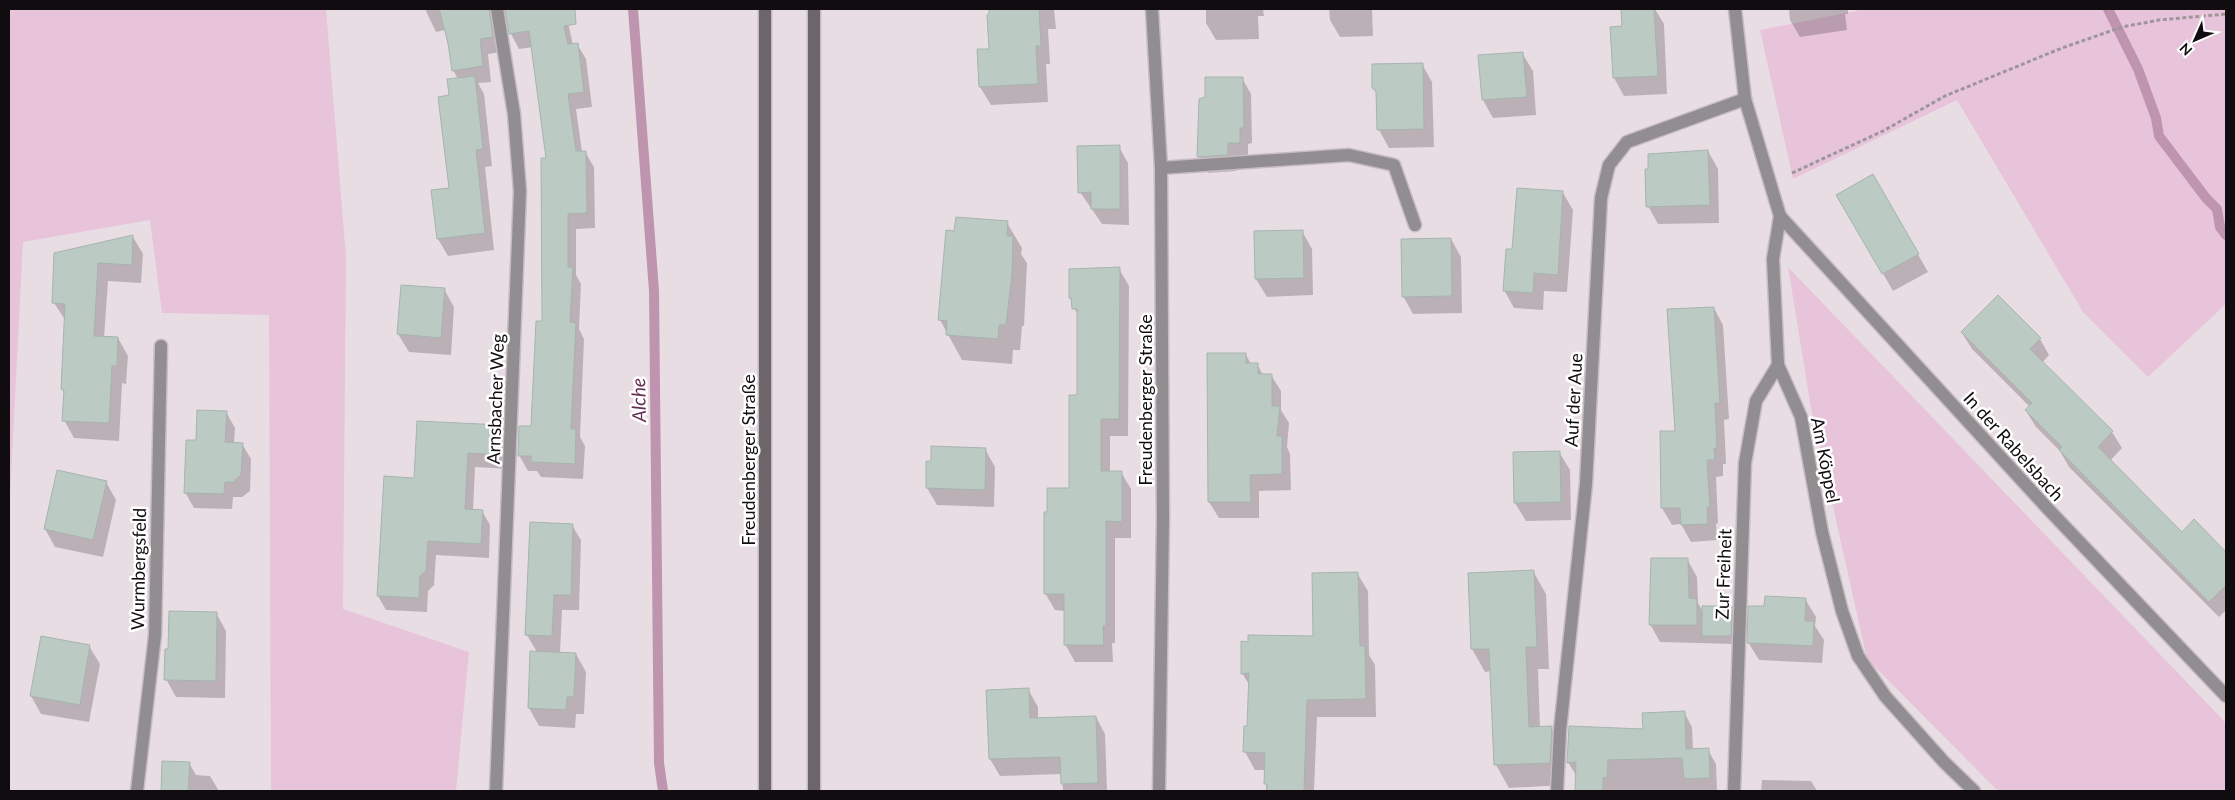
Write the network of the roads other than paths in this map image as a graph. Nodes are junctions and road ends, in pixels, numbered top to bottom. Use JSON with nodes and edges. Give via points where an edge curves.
{"nodes":[{"id":1,"x":497,"y":9,"type":"edge"},
{"id":2,"x":765,"y":9,"type":"edge"},
{"id":3,"x":814,"y":9,"type":"edge"},
{"id":4,"x":1152,"y":9,"type":"edge"},
{"id":5,"x":1735,"y":9,"type":"edge"},
{"id":6,"x":1746,"y":99,"type":"junction"},
{"id":7,"x":1161,"y":168,"type":"junction"},
{"id":8,"x":1780,"y":216,"type":"junction"},
{"id":9,"x":1415,"y":225,"type":"dead end"},
{"id":10,"x":161,"y":346,"type":"dead end"},
{"id":11,"x":1778,"y":365,"type":"junction"},
{"id":12,"x":2226,"y":696,"type":"edge"},
{"id":13,"x":137,"y":791,"type":"edge"},
{"id":14,"x":496,"y":791,"type":"edge"},
{"id":15,"x":765,"y":791,"type":"edge"},
{"id":16,"x":814,"y":791,"type":"edge"},
{"id":17,"x":1160,"y":791,"type":"edge"},
{"id":18,"x":1556,"y":791,"type":"edge"},
{"id":19,"x":1734,"y":791,"type":"edge"},
{"id":20,"x":1974,"y":791,"type":"edge"}],
"edges":[{"from":1,"to":14,"type":"street","name":"Arnsbacher Weg","via":[[514,114],[520,191]]},
{"from":2,"to":15,"type":"main road","name":"Freudenberger Straße"},
{"from":3,"to":16,"type":"main road"},
{"from":4,"to":7,"type":"street","name":"Freudenberger Straße"},
{"from":5,"to":6,"type":"street","name":"Am Köppel"},
{"from":6,"to":8,"type":"street","name":"Am Köppel"},
{"from":6,"to":18,"type":"street","name":"Auf der Aue","via":[[1627,142],[1609,165],[1602,198],[1586,484]]},
{"from":7,"to":9,"type":"street","via":[[1349,155],[1394,165]]},
{"from":7,"to":17,"type":"street","name":"Freudenberger Straße","via":[[1163,518]]},
{"from":8,"to":11,"type":"street","name":"Am Köppel","via":[[1773,259]]},
{"from":8,"to":12,"type":"street","name":"In der Rabelsbach","via":[[2049,510]]},
{"from":10,"to":13,"type":"street","name":"Wurmbergsfeld","via":[[155,635]]},
{"from":11,"to":19,"type":"street","name":"Zur Freiheit","via":[[1756,401],[1746,463]]},
{"from":11,"to":20,"type":"street","name":"Am Köppel","via":[[1801,417],[1822,532],[1842,611],[1858,656],[1885,696]]}]}
